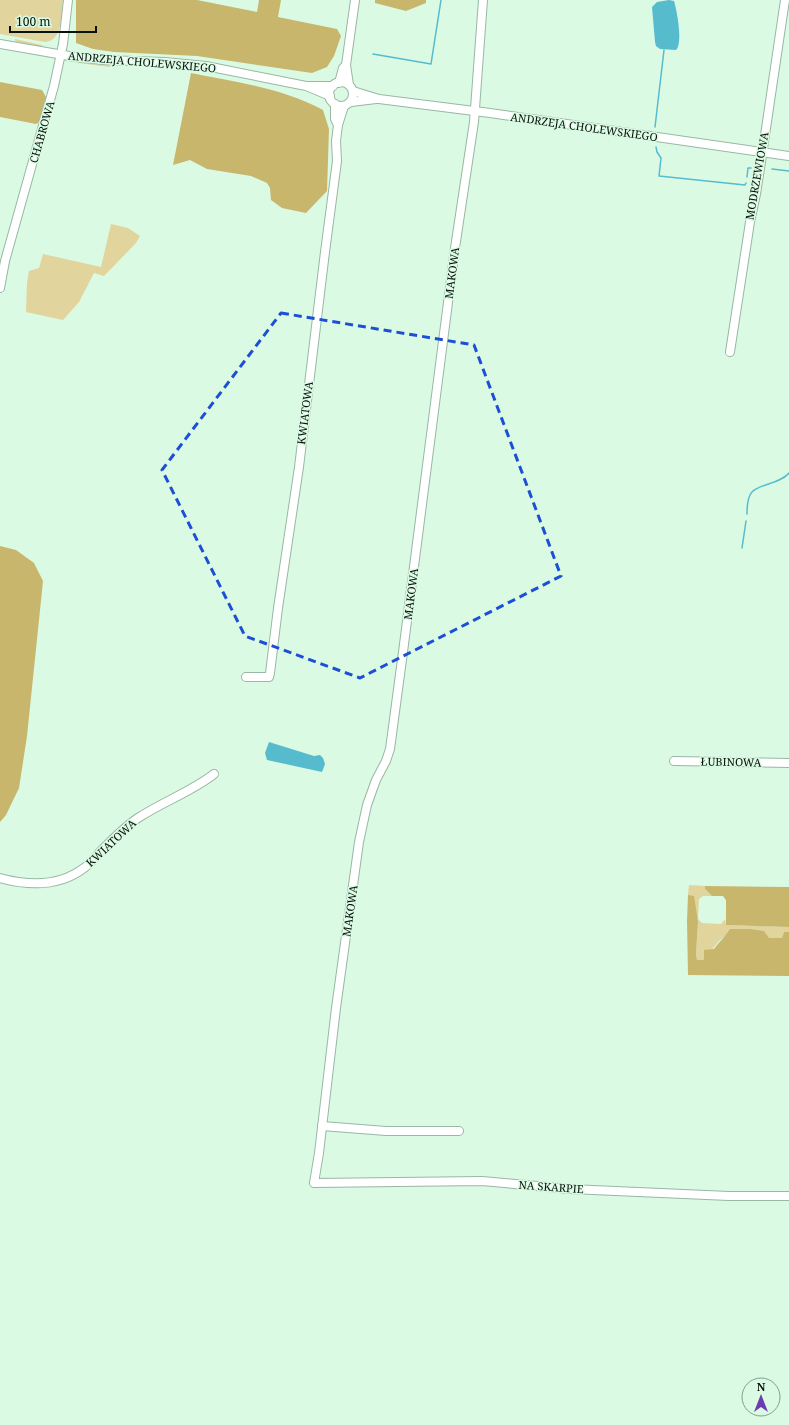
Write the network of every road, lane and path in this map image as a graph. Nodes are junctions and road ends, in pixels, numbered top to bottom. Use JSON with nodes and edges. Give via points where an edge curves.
{"nodes":[{"id":1,"x":68,"y":0,"type":"edge"},
{"id":2,"x":355,"y":0,"type":"edge"},
{"id":3,"x":483,"y":0,"type":"edge"},
{"id":4,"x":786,"y":0,"type":"edge"},
{"id":5,"x":0,"y":44,"type":"edge"},
{"id":6,"x":61,"y":55,"type":"junction"},
{"id":7,"x":346,"y":65,"type":"junction"},
{"id":8,"x":336,"y":84,"type":"junction"},
{"id":9,"x":306,"y":86,"type":"junction"},
{"id":10,"x":351,"y":88,"type":"junction"},
{"id":11,"x":330,"y":96,"type":"junction"},
{"id":12,"x":379,"y":99,"type":"junction"},
{"id":13,"x":335,"y":104,"type":"junction"},
{"id":14,"x":347,"y":104,"type":"junction"},
{"id":15,"x":476,"y":111,"type":"junction"},
{"id":16,"x":338,"y":125,"type":"junction"},
{"id":17,"x":762,"y":152,"type":"junction"},
{"id":18,"x":789,"y":156,"type":"edge"},
{"id":19,"x":3,"y":261,"type":"edge"},
{"id":20,"x":0,"y":288,"type":"edge"},
{"id":21,"x":730,"y":352,"type":"dead end"},
{"id":22,"x":246,"y":677,"type":"dead end"},
{"id":23,"x":674,"y":761,"type":"dead end"},
{"id":24,"x":789,"y":763,"type":"edge"},
{"id":25,"x":214,"y":774,"type":"dead end"},
{"id":26,"x":0,"y":878,"type":"edge"},
{"id":27,"x":322,"y":1126,"type":"junction"},
{"id":28,"x":459,"y":1131,"type":"dead end"},
{"id":29,"x":314,"y":1183,"type":"joint"},
{"id":30,"x":789,"y":1196,"type":"edge"}],
"edges":[{"from":1,"to":6,"type":"street","name":"CHABROWA"},
{"from":2,"to":7,"type":"street"},
{"from":3,"to":15,"type":"street","name":"MAKOWA"},
{"from":4,"to":17,"type":"street","name":"MODRZEWIOWA"},
{"from":5,"to":6,"type":"street","name":"ANDRZEJA CHOLEWSKIEGO"},
{"from":6,"to":9,"type":"street","name":"ANDRZEJA CHOLEWSKIEGO","via":[[104,60],[192,64]]},
{"from":6,"to":19,"type":"street","name":"CHABROWA"},
{"from":7,"to":8,"type":"street"},
{"from":7,"to":10,"type":"street"},
{"from":8,"to":9,"type":"street","name":"ANDRZEJA CHOLEWSKIEGO"},
{"from":8,"to":10,"type":"street","via":[[343,82]]},
{"from":8,"to":11,"type":"street"},
{"from":9,"to":11,"type":"street","name":"ANDRZEJA CHOLEWSKIEGO"},
{"from":10,"to":12,"type":"street","name":"ANDRZEJA CHOLEWSKIEGO"},
{"from":10,"to":14,"type":"street","via":[[353,95]]},
{"from":11,"to":13,"type":"street"},
{"from":12,"to":14,"type":"street","name":"ANDRZEJA CHOLEWSKIEGO"},
{"from":12,"to":15,"type":"street","name":"ANDRZEJA CHOLEWSKIEGO"},
{"from":13,"to":14,"type":"street"},
{"from":13,"to":16,"type":"street","name":"KWIATOWA","via":[[335,119]]},
{"from":14,"to":16,"type":"street","name":"KWIATOWA"},
{"from":15,"to":17,"type":"street","name":"ANDRZEJA CHOLEWSKIEGO"},
{"from":15,"to":27,"type":"street","name":"MAKOWA","via":[[455,248],[390,749],[367,805],[359,842]]},
{"from":16,"to":22,"type":"street","name":"KWIATOWA","via":[[337,161],[299,467],[270,673],[269,677]]},
{"from":17,"to":18,"type":"street","name":"ANDRZEJA CHOLEWSKIEGO"},
{"from":17,"to":21,"type":"street","name":"MODRZEWIOWA"},
{"from":19,"to":20,"type":"street","name":"CHABROWA"},
{"from":23,"to":24,"type":"street","name":"ŁUBINOWA"},
{"from":25,"to":26,"type":"street","name":"KWIATOWA","via":[[137,819],[85,868],[72,876],[42,884],[25,884]]},
{"from":27,"to":28,"type":"street","via":[[386,1131]]},
{"from":27,"to":29,"type":"street","name":"MAKOWA"},
{"from":29,"to":30,"type":"street","name":"NA SKARPIE","via":[[482,1181],[570,1189]]}]}
